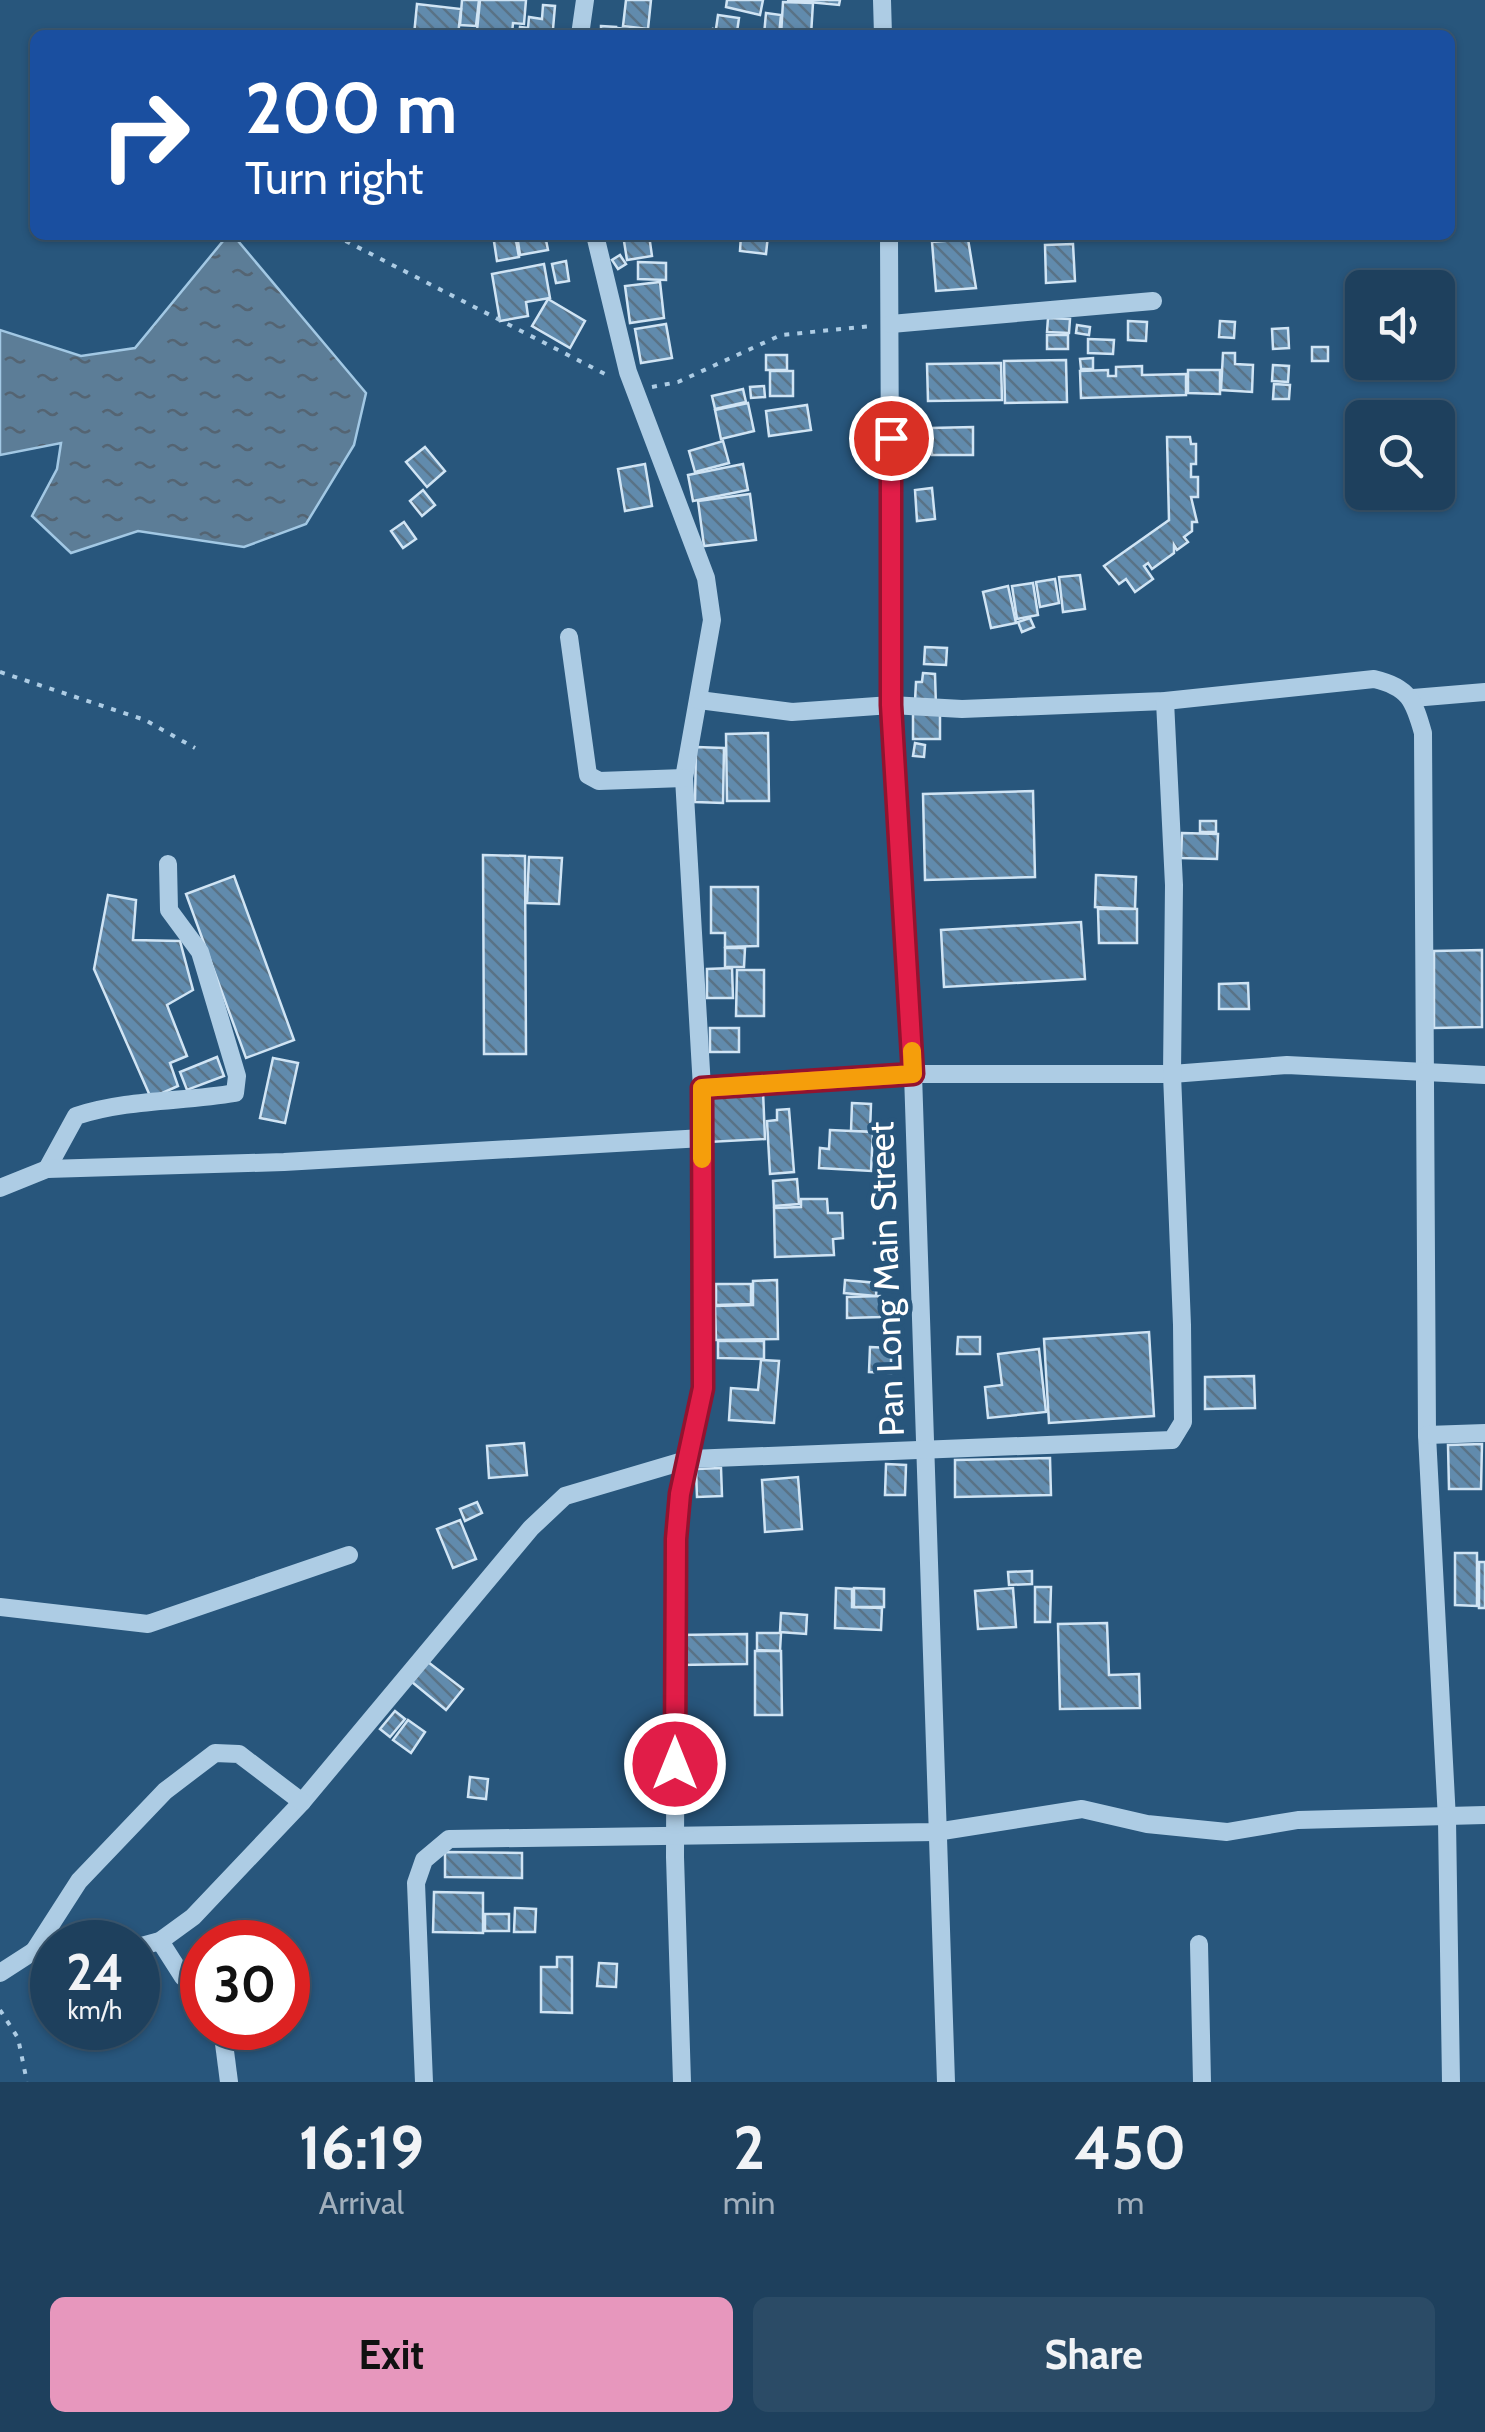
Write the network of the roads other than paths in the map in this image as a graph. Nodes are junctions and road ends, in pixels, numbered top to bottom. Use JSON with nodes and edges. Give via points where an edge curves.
{"nodes":[{"id":1,"x":586,"y":0,"type":"edge"},
{"id":2,"x":882,"y":0,"type":"edge"},
{"id":3,"x":581,"y":30,"type":"edge"},
{"id":4,"x":883,"y":30,"type":"edge"},
{"id":5,"x":597,"y":240,"type":"edge"},
{"id":6,"x":889,"y":240,"type":"edge"},
{"id":7,"x":1153,"y":300,"type":"dead end"},
{"id":8,"x":891,"y":324,"type":"junction"},
{"id":9,"x":569,"y":637,"type":"dead end"},
{"id":10,"x":1485,"y":692,"type":"edge"},
{"id":11,"x":1413,"y":698,"type":"junction"},
{"id":12,"x":699,"y":700,"type":"junction"},
{"id":13,"x":1166,"y":701,"type":"junction"},
{"id":14,"x":891,"y":705,"type":"junction"},
{"id":15,"x":684,"y":778,"type":"junction"},
{"id":16,"x":168,"y":864,"type":"dead end"},
{"id":17,"x":1422,"y":1072,"type":"junction"},
{"id":18,"x":913,"y":1074,"type":"junction"},
{"id":19,"x":1172,"y":1074,"type":"junction"},
{"id":20,"x":1485,"y":1075,"type":"edge"},
{"id":21,"x":702,"y":1088,"type":"junction"},
{"id":22,"x":702,"y":1138,"type":"junction"},
{"id":23,"x":47,"y":1169,"type":"junction"},
{"id":24,"x":0,"y":1188,"type":"edge"},
{"id":25,"x":1485,"y":1433,"type":"edge"},
{"id":26,"x":1427,"y":1435,"type":"junction"},
{"id":27,"x":924,"y":1450,"type":"junction"},
{"id":28,"x":690,"y":1459,"type":"junction"},
{"id":29,"x":349,"y":1556,"type":"dead end"},
{"id":30,"x":0,"y":1607,"type":"edge"},
{"id":31,"x":302,"y":1802,"type":"junction"},
{"id":32,"x":1485,"y":1815,"type":"edge"},
{"id":33,"x":1447,"y":1820,"type":"junction"},
{"id":34,"x":936,"y":1832,"type":"junction"},
{"id":35,"x":675,"y":1838,"type":"junction"},
{"id":36,"x":58,"y":1920,"type":"edge"},
{"id":37,"x":160,"y":1941,"type":"joint"},
{"id":38,"x":1198,"y":1944,"type":"dead end"},
{"id":39,"x":30,"y":1957,"type":"edge"},
{"id":40,"x":180,"y":1971,"type":"edge"},
{"id":41,"x":0,"y":1972,"type":"edge"},
{"id":42,"x":225,"y":2050,"type":"edge"},
{"id":43,"x":229,"y":2082,"type":"edge"},
{"id":44,"x":424,"y":2082,"type":"edge"},
{"id":45,"x":682,"y":2082,"type":"edge"},
{"id":46,"x":946,"y":2082,"type":"edge"},
{"id":47,"x":1202,"y":2082,"type":"edge"},
{"id":48,"x":1451,"y":2082,"type":"edge"}],
"edges":[{"from":1,"to":3,"type":"street"},
{"from":2,"to":4,"type":"street"},
{"from":5,"to":12,"type":"street","via":[[635,390],[706,578],[712,620]]},
{"from":6,"to":8,"type":"street","name":"Pan Long Main Street"},
{"from":7,"to":8,"type":"street"},
{"from":8,"to":14,"type":"street","name":"Pan Long Main Street"},
{"from":9,"to":15,"type":"street","via":[[588,775],[599,781]]},
{"from":10,"to":11,"type":"street"},
{"from":11,"to":13,"type":"street","via":[[1396,684],[1374,679]]},
{"from":11,"to":17,"type":"street","via":[[1423,733]]},
{"from":12,"to":14,"type":"street","via":[[792,712]]},
{"from":12,"to":15,"type":"street"},
{"from":13,"to":14,"type":"street","via":[[943,710]]},
{"from":13,"to":19,"type":"street","via":[[1174,885]]},
{"from":14,"to":18,"type":"street","name":"Pan Long Main Street"},
{"from":15,"to":21,"type":"street"},
{"from":16,"to":23,"type":"street","via":[[169,910],[200,952],[238,1076],[235,1093],[110,1105],[76,1116]]},
{"from":17,"to":19,"type":"street","via":[[1287,1065]]},
{"from":17,"to":20,"type":"street"},
{"from":17,"to":26,"type":"street"},
{"from":18,"to":19,"type":"street"},
{"from":18,"to":21,"type":"street"},
{"from":18,"to":27,"type":"street","name":"Pan Long Main Street"},
{"from":19,"to":27,"type":"street","via":[[1183,1422],[1172,1440]]},
{"from":21,"to":22,"type":"street"},
{"from":22,"to":23,"type":"street"},
{"from":22,"to":28,"type":"street","via":[[703,1388]]},
{"from":23,"to":24,"type":"street"},
{"from":25,"to":26,"type":"street"},
{"from":26,"to":33,"type":"street"},
{"from":27,"to":28,"type":"street"},
{"from":27,"to":34,"type":"street","name":"Pan Long Main Street"},
{"from":28,"to":31,"type":"street","via":[[566,1496],[531,1528]]},
{"from":28,"to":35,"type":"street","via":[[676,1539]]},
{"from":29,"to":30,"type":"street","via":[[148,1624]]},
{"from":31,"to":36,"type":"street","via":[[239,1754],[215,1753],[166,1791],[78,1881]]},
{"from":31,"to":37,"type":"street","via":[[193,1917]]},
{"from":32,"to":33,"type":"street"},
{"from":33,"to":34,"type":"street","via":[[1298,1820],[1227,1832],[1082,1809]]},
{"from":33,"to":48,"type":"street"},
{"from":34,"to":35,"type":"street"},
{"from":34,"to":46,"type":"street","name":"Pan Long Main Street"},
{"from":35,"to":44,"type":"street","via":[[448,1839],[424,1860],[416,1883]]},
{"from":35,"to":45,"type":"street"},
{"from":37,"to":40,"type":"street"},
{"from":38,"to":47,"type":"street"},
{"from":39,"to":41,"type":"street"},
{"from":42,"to":43,"type":"street"}]}
